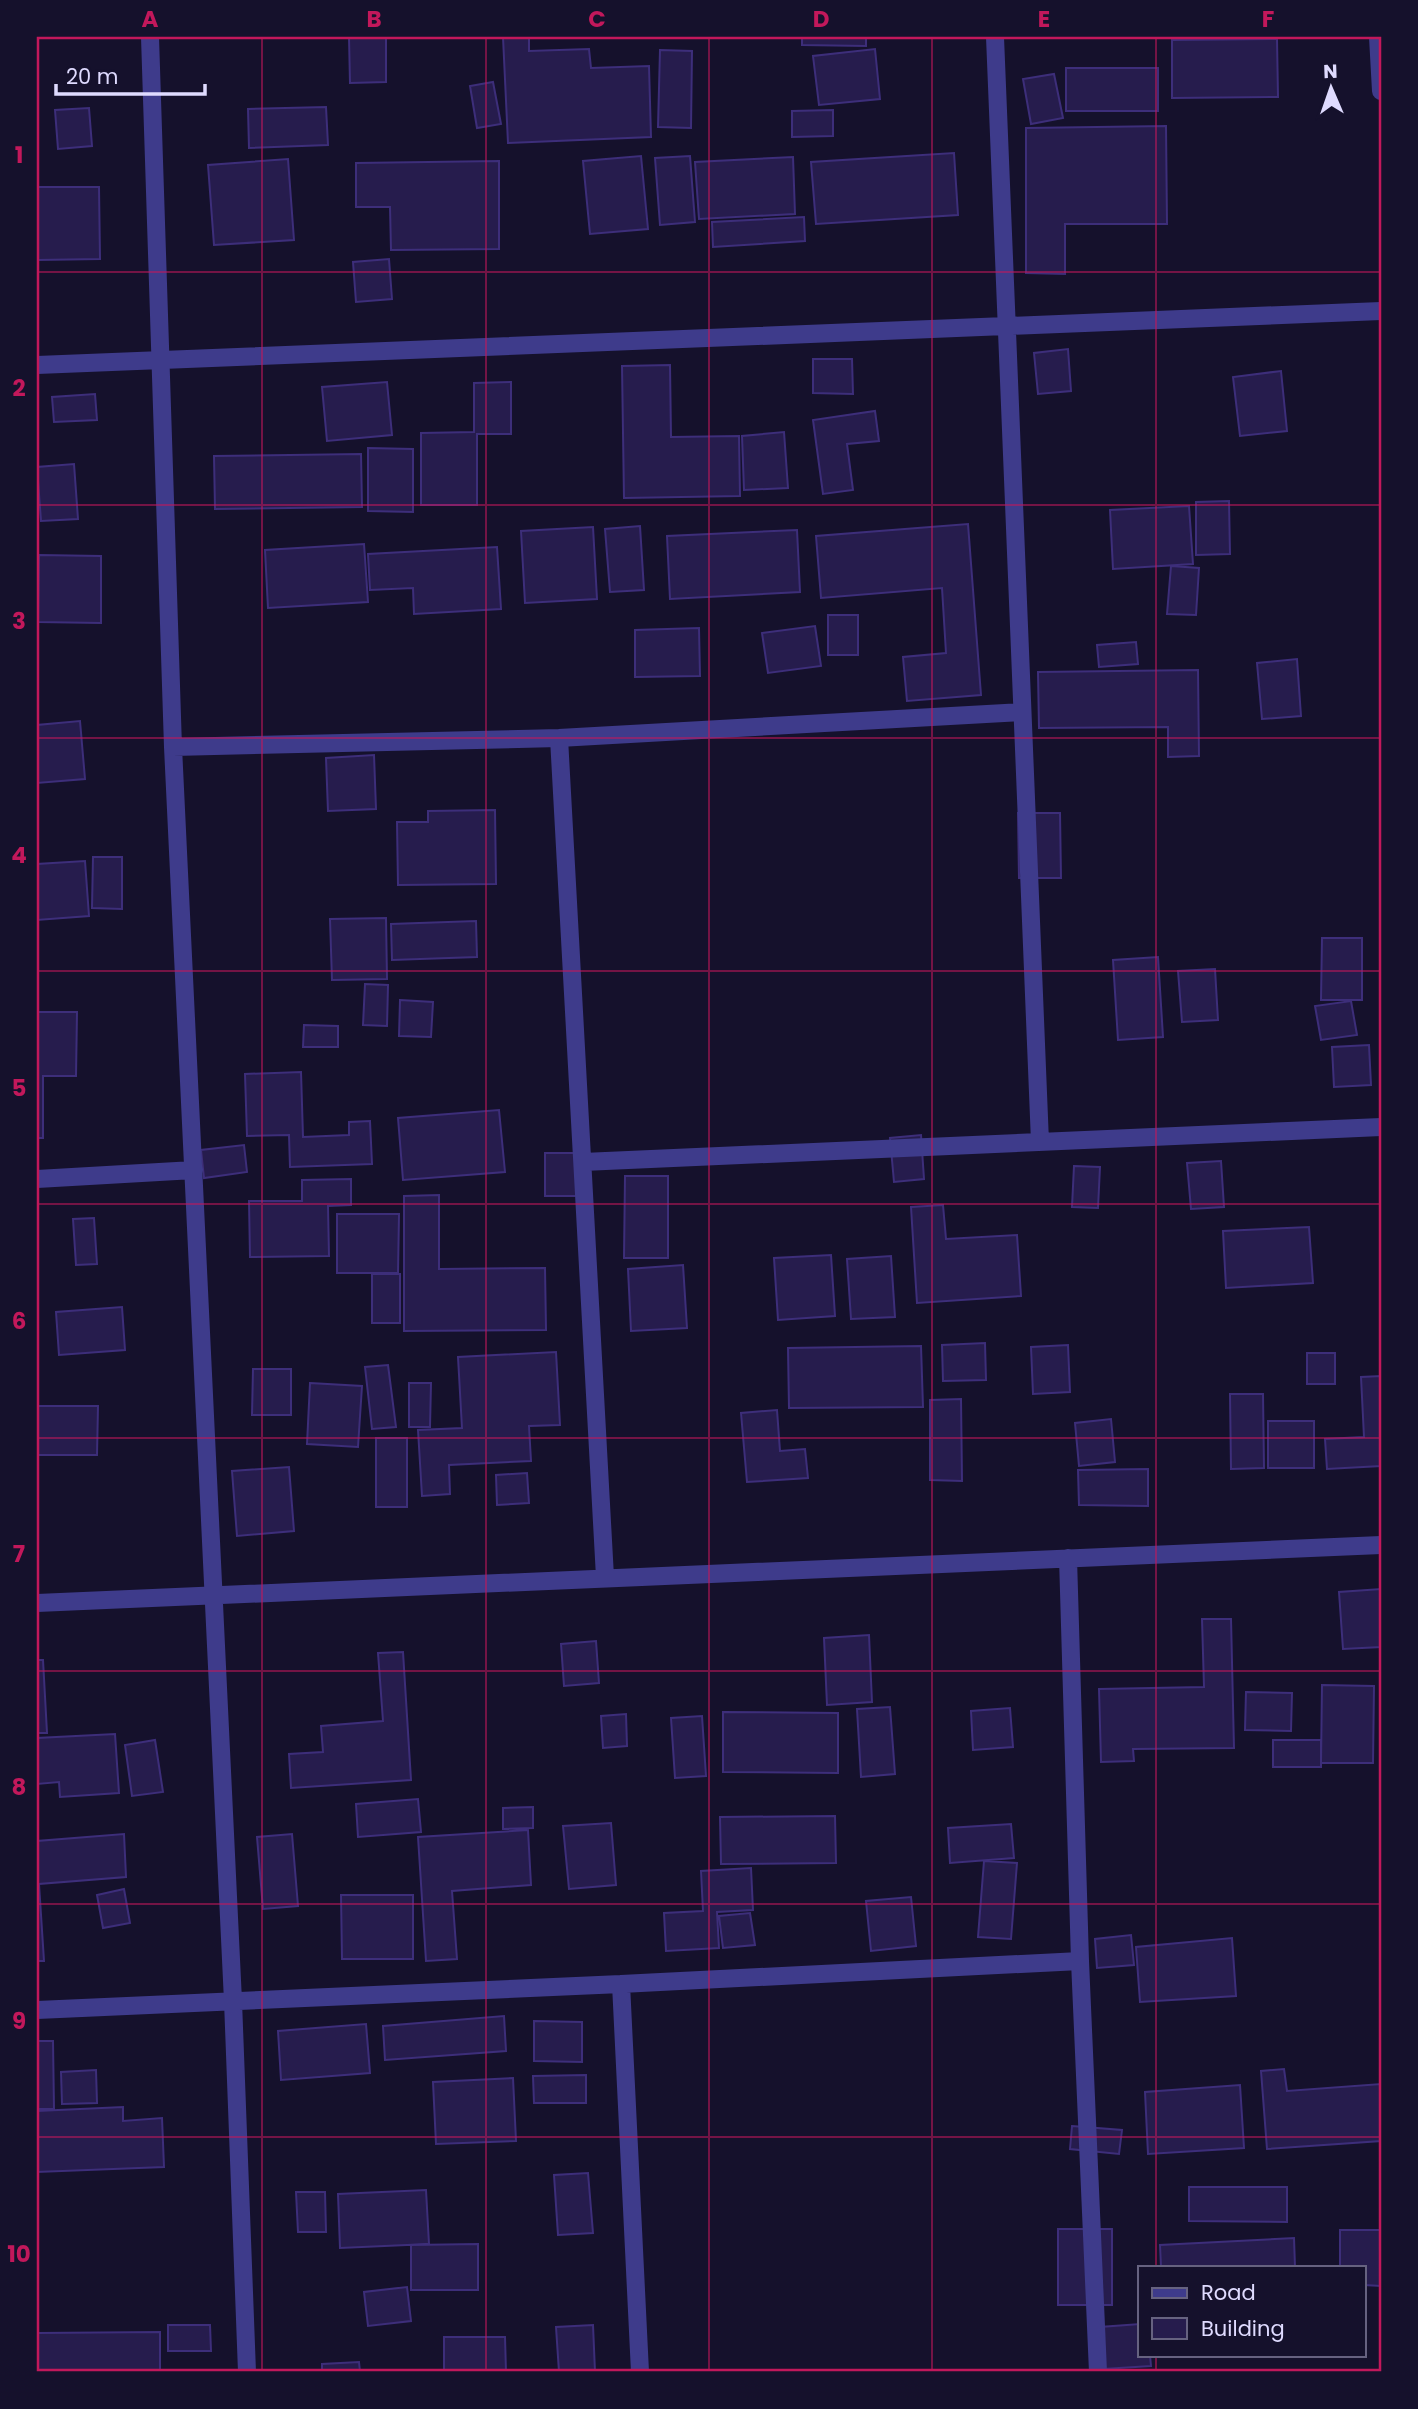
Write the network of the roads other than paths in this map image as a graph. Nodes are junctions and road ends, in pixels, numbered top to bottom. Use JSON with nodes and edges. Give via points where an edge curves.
{"nodes":[{"id":1,"x":150,"y":37,"type":"edge"},
{"id":2,"x":995,"y":37,"type":"edge"},
{"id":3,"x":1378,"y":37,"type":"edge"},
{"id":4,"x":1381,"y":91,"type":"edge"},
{"id":5,"x":1381,"y":311,"type":"edge"},
{"id":6,"x":1007,"y":326,"type":"junction"},
{"id":7,"x":160,"y":360,"type":"junction"},
{"id":8,"x":37,"y":365,"type":"edge"},
{"id":9,"x":1022,"y":712,"type":"junction"},
{"id":10,"x":559,"y":738,"type":"junction"},
{"id":11,"x":173,"y":747,"type":"junction"},
{"id":12,"x":1381,"y":1127,"type":"edge"},
{"id":13,"x":1040,"y":1142,"type":"junction"},
{"id":14,"x":583,"y":1162,"type":"junction"},
{"id":15,"x":194,"y":1170,"type":"junction"},
{"id":16,"x":37,"y":1179,"type":"edge"},
{"id":17,"x":1381,"y":1545,"type":"edge"},
{"id":18,"x":1068,"y":1558,"type":"junction"},
{"id":19,"x":605,"y":1577,"type":"junction"},
{"id":20,"x":213,"y":1596,"type":"junction"},
{"id":21,"x":37,"y":1603,"type":"edge"},
{"id":22,"x":1080,"y":1961,"type":"junction"},
{"id":23,"x":621,"y":1984,"type":"junction"},
{"id":24,"x":233,"y":2001,"type":"junction"},
{"id":25,"x":37,"y":2010,"type":"edge"},
{"id":26,"x":247,"y":2372,"type":"edge"},
{"id":27,"x":640,"y":2372,"type":"edge"},
{"id":28,"x":1098,"y":2372,"type":"edge"}],
"edges":[{"from":1,"to":7,"type":"street"},
{"from":2,"to":6,"type":"street"},
{"from":3,"to":4,"type":"street"},
{"from":5,"to":6,"type":"street"},
{"from":6,"to":7,"type":"street"},
{"from":6,"to":9,"type":"street"},
{"from":7,"to":8,"type":"street"},
{"from":7,"to":11,"type":"street"},
{"from":9,"to":10,"type":"street"},
{"from":9,"to":13,"type":"street"},
{"from":10,"to":11,"type":"street"},
{"from":10,"to":14,"type":"street"},
{"from":11,"to":15,"type":"street"},
{"from":12,"to":13,"type":"street"},
{"from":13,"to":14,"type":"street"},
{"from":14,"to":19,"type":"street"},
{"from":15,"to":16,"type":"street"},
{"from":15,"to":20,"type":"street"},
{"from":17,"to":18,"type":"street"},
{"from":18,"to":19,"type":"street"},
{"from":18,"to":22,"type":"street"},
{"from":19,"to":20,"type":"street"},
{"from":20,"to":21,"type":"street"},
{"from":20,"to":24,"type":"street"},
{"from":22,"to":23,"type":"street"},
{"from":22,"to":28,"type":"street"},
{"from":23,"to":24,"type":"street"},
{"from":23,"to":27,"type":"street"},
{"from":24,"to":25,"type":"street"},
{"from":24,"to":26,"type":"street"}]}
